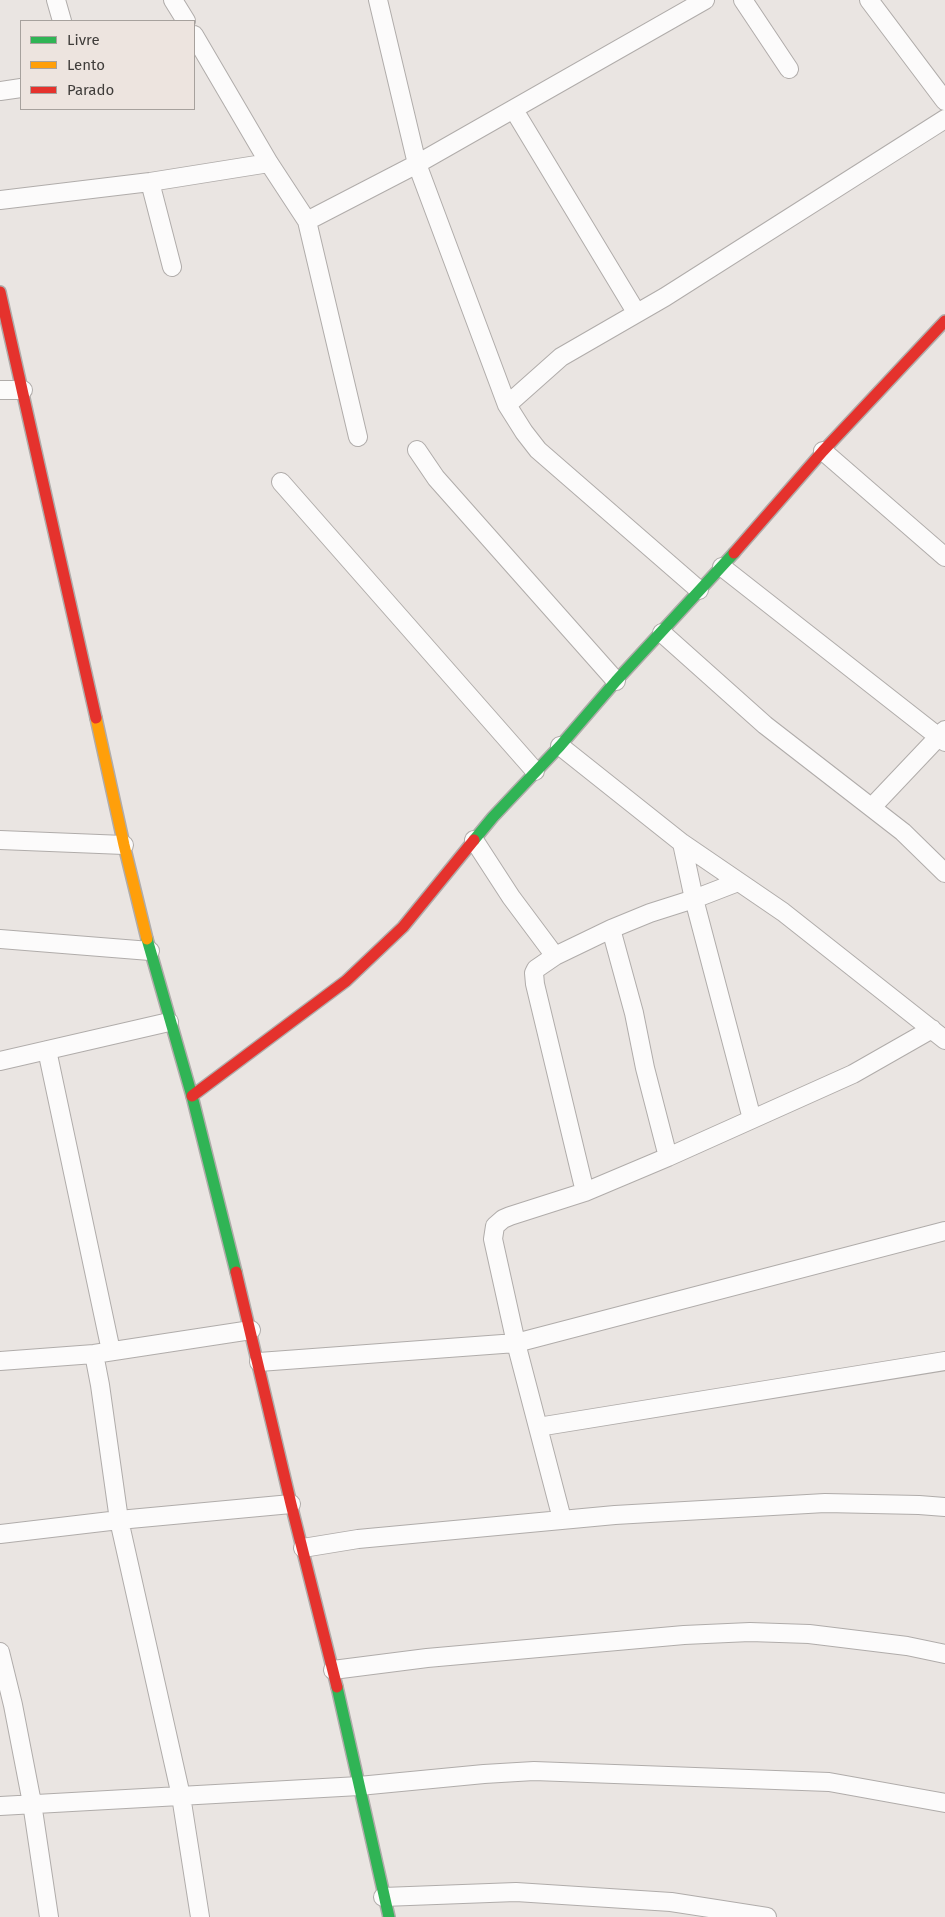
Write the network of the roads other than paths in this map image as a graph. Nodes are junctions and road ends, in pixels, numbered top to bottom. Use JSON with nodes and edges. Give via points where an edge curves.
{"nodes":[{"id":1,"x":56,"y":0,"type":"edge"},
{"id":2,"x":173,"y":0,"type":"edge"},
{"id":3,"x":378,"y":0,"type":"edge"},
{"id":4,"x":705,"y":0,"type":"edge"},
{"id":5,"x":742,"y":0,"type":"edge"},
{"id":6,"x":869,"y":0,"type":"edge"},
{"id":7,"x":62,"y":20,"type":"edge"},
{"id":8,"x":185,"y":20,"type":"edge"},
{"id":9,"x":195,"y":39,"type":"edge"},
{"id":10,"x":201,"y":60,"type":"edge"},
{"id":11,"x":789,"y":69,"type":"dead end"},
{"id":12,"x":20,"y":88,"type":"edge"},
{"id":13,"x":0,"y":91,"type":"edge"},
{"id":14,"x":945,"y":101,"type":"edge"},
{"id":15,"x":514,"y":110,"type":"junction"},
{"id":16,"x":945,"y":119,"type":"edge"},
{"id":17,"x":269,"y":163,"type":"junction"},
{"id":18,"x":416,"y":164,"type":"junction"},
{"id":19,"x":150,"y":182,"type":"junction"},
{"id":20,"x":0,"y":200,"type":"edge"},
{"id":21,"x":307,"y":221,"type":"junction"},
{"id":22,"x":172,"y":267,"type":"dead end"},
{"id":23,"x":0,"y":292,"type":"edge"},
{"id":24,"x":636,"y":312,"type":"junction"},
{"id":25,"x":944,"y":325,"type":"edge"},
{"id":26,"x":0,"y":390,"type":"edge"},
{"id":27,"x":23,"y":390,"type":"junction"},
{"id":28,"x":507,"y":405,"type":"junction"},
{"id":29,"x":358,"y":437,"type":"dead end"},
{"id":30,"x":418,"y":450,"type":"dead end"},
{"id":31,"x":823,"y":451,"type":"junction"},
{"id":32,"x":281,"y":482,"type":"dead end"},
{"id":33,"x":945,"y":557,"type":"edge"},
{"id":34,"x":722,"y":567,"type":"junction"},
{"id":35,"x":699,"y":590,"type":"junction"},
{"id":36,"x":662,"y":633,"type":"junction"},
{"id":37,"x":616,"y":680,"type":"junction"},
{"id":38,"x":943,"y":736,"type":"edge"},
{"id":39,"x":560,"y":746,"type":"junction"},
{"id":40,"x":535,"y":771,"type":"junction"},
{"id":41,"x":872,"y":807,"type":"junction"},
{"id":42,"x":0,"y":840,"type":"edge"},
{"id":43,"x":474,"y":840,"type":"junction"},
{"id":44,"x":682,"y":843,"type":"junction"},
{"id":45,"x":124,"y":845,"type":"junction"},
{"id":46,"x":945,"y":873,"type":"edge"},
{"id":47,"x":738,"y":882,"type":"junction"},
{"id":48,"x":694,"y":899,"type":"junction"},
{"id":49,"x":611,"y":930,"type":"junction"},
{"id":50,"x":0,"y":939,"type":"edge"},
{"id":51,"x":150,"y":951,"type":"junction"},
{"id":52,"x":555,"y":956,"type":"junction"},
{"id":53,"x":169,"y":1022,"type":"junction"},
{"id":54,"x":939,"y":1035,"type":"edge"},
{"id":55,"x":47,"y":1050,"type":"junction"},
{"id":56,"x":0,"y":1061,"type":"edge"},
{"id":57,"x":192,"y":1096,"type":"junction"},
{"id":58,"x":752,"y":1119,"type":"junction"},
{"id":59,"x":668,"y":1158,"type":"junction"},
{"id":60,"x":585,"y":1192,"type":"junction"},
{"id":61,"x":945,"y":1231,"type":"edge"},
{"id":62,"x":251,"y":1330,"type":"junction"},
{"id":63,"x":516,"y":1343,"type":"junction"},
{"id":64,"x":103,"y":1352,"type":"junction"},
{"id":65,"x":0,"y":1361,"type":"edge"},
{"id":66,"x":945,"y":1361,"type":"edge"},
{"id":67,"x":259,"y":1362,"type":"junction"},
{"id":68,"x":538,"y":1427,"type":"junction"},
{"id":69,"x":291,"y":1504,"type":"junction"},
{"id":70,"x":945,"y":1508,"type":"edge"},
{"id":71,"x":562,"y":1519,"type":"junction"},
{"id":72,"x":118,"y":1520,"type":"junction"},
{"id":73,"x":0,"y":1534,"type":"edge"},
{"id":74,"x":303,"y":1548,"type":"junction"},
{"id":75,"x":0,"y":1652,"type":"edge"},
{"id":76,"x":945,"y":1654,"type":"edge"},
{"id":77,"x":333,"y":1670,"type":"junction"},
{"id":78,"x":359,"y":1786,"type":"junction"},
{"id":79,"x":181,"y":1796,"type":"junction"},
{"id":80,"x":945,"y":1803,"type":"edge"},
{"id":81,"x":32,"y":1804,"type":"junction"},
{"id":82,"x":0,"y":1806,"type":"edge"},
{"id":83,"x":383,"y":1897,"type":"junction"},
{"id":84,"x":50,"y":1917,"type":"edge"},
{"id":85,"x":200,"y":1917,"type":"edge"},
{"id":86,"x":389,"y":1917,"type":"edge"},
{"id":87,"x":767,"y":1917,"type":"edge"}],
"edges":[{"from":1,"to":7,"type":"street"},
{"from":2,"to":8,"type":"street"},
{"from":3,"to":18,"type":"street"},
{"from":4,"to":15,"type":"street"},
{"from":5,"to":11,"type":"street"},
{"from":6,"to":14,"type":"street"},
{"from":9,"to":10,"type":"street"},
{"from":10,"to":17,"type":"street"},
{"from":12,"to":13,"type":"street"},
{"from":15,"to":18,"type":"street"},
{"from":15,"to":24,"type":"street"},
{"from":16,"to":24,"type":"street","via":[[665,297]]},
{"from":17,"to":19,"type":"street"},
{"from":17,"to":21,"type":"street"},
{"from":18,"to":21,"type":"street"},
{"from":18,"to":28,"type":"street"},
{"from":19,"to":20,"type":"street"},
{"from":19,"to":22,"type":"street"},
{"from":21,"to":29,"type":"street"},
{"from":23,"to":27,"type":"street"},
{"from":24,"to":28,"type":"street","via":[[561,356]]},
{"from":25,"to":31,"type":"street"},
{"from":26,"to":27,"type":"street"},
{"from":27,"to":45,"type":"street"},
{"from":28,"to":35,"type":"street","via":[[538,450]]},
{"from":30,"to":37,"type":"street","via":[[436,478]]},
{"from":31,"to":33,"type":"street"},
{"from":31,"to":34,"type":"street"},
{"from":32,"to":40,"type":"street"},
{"from":34,"to":35,"type":"street"},
{"from":34,"to":38,"type":"street"},
{"from":35,"to":36,"type":"street"},
{"from":36,"to":37,"type":"street"},
{"from":36,"to":41,"type":"street","via":[[765,725]]},
{"from":37,"to":39,"type":"street"},
{"from":38,"to":41,"type":"street"},
{"from":39,"to":40,"type":"street"},
{"from":39,"to":44,"type":"street"},
{"from":40,"to":43,"type":"street"},
{"from":41,"to":46,"type":"street"},
{"from":42,"to":45,"type":"street"},
{"from":43,"to":52,"type":"street"},
{"from":43,"to":57,"type":"street","via":[[403,927],[368,962]]},
{"from":44,"to":47,"type":"street"},
{"from":44,"to":48,"type":"street"},
{"from":45,"to":51,"type":"street"},
{"from":47,"to":48,"type":"street"},
{"from":47,"to":54,"type":"street","via":[[783,912]]},
{"from":48,"to":49,"type":"street"},
{"from":48,"to":58,"type":"street"},
{"from":49,"to":52,"type":"street"},
{"from":49,"to":59,"type":"street"},
{"from":50,"to":51,"type":"street"},
{"from":51,"to":53,"type":"street"},
{"from":52,"to":60,"type":"street","via":[[536,969],[534,979]]},
{"from":53,"to":55,"type":"street"},
{"from":53,"to":57,"type":"street"},
{"from":54,"to":58,"type":"street"},
{"from":55,"to":56,"type":"street"},
{"from":55,"to":64,"type":"street"},
{"from":57,"to":62,"type":"street"},
{"from":58,"to":59,"type":"street"},
{"from":59,"to":60,"type":"street"},
{"from":60,"to":63,"type":"street","via":[[510,1216],[495,1226],[493,1239]]},
{"from":61,"to":63,"type":"street"},
{"from":62,"to":64,"type":"street"},
{"from":62,"to":67,"type":"street"},
{"from":63,"to":67,"type":"street"},
{"from":63,"to":68,"type":"street"},
{"from":64,"to":65,"type":"street"},
{"from":64,"to":72,"type":"street","via":[[100,1385]]},
{"from":66,"to":68,"type":"street"},
{"from":67,"to":69,"type":"street"},
{"from":68,"to":71,"type":"street"},
{"from":69,"to":72,"type":"street"},
{"from":69,"to":74,"type":"street"},
{"from":70,"to":71,"type":"street","via":[[825,1503]]},
{"from":71,"to":74,"type":"street"},
{"from":72,"to":73,"type":"street"},
{"from":72,"to":79,"type":"street"},
{"from":74,"to":77,"type":"street"},
{"from":75,"to":81,"type":"street"},
{"from":76,"to":77,"type":"street","via":[[810,1634],[750,1632],[427,1658]]},
{"from":77,"to":78,"type":"street"},
{"from":78,"to":79,"type":"street"},
{"from":78,"to":80,"type":"street","via":[[484,1774],[544,1772],[829,1782]]},
{"from":78,"to":83,"type":"street"},
{"from":79,"to":81,"type":"street"},
{"from":79,"to":85,"type":"street"},
{"from":81,"to":82,"type":"street"},
{"from":81,"to":84,"type":"street"},
{"from":83,"to":86,"type":"street"},
{"from":83,"to":87,"type":"street","via":[[541,1893],[671,1902]]}]}
